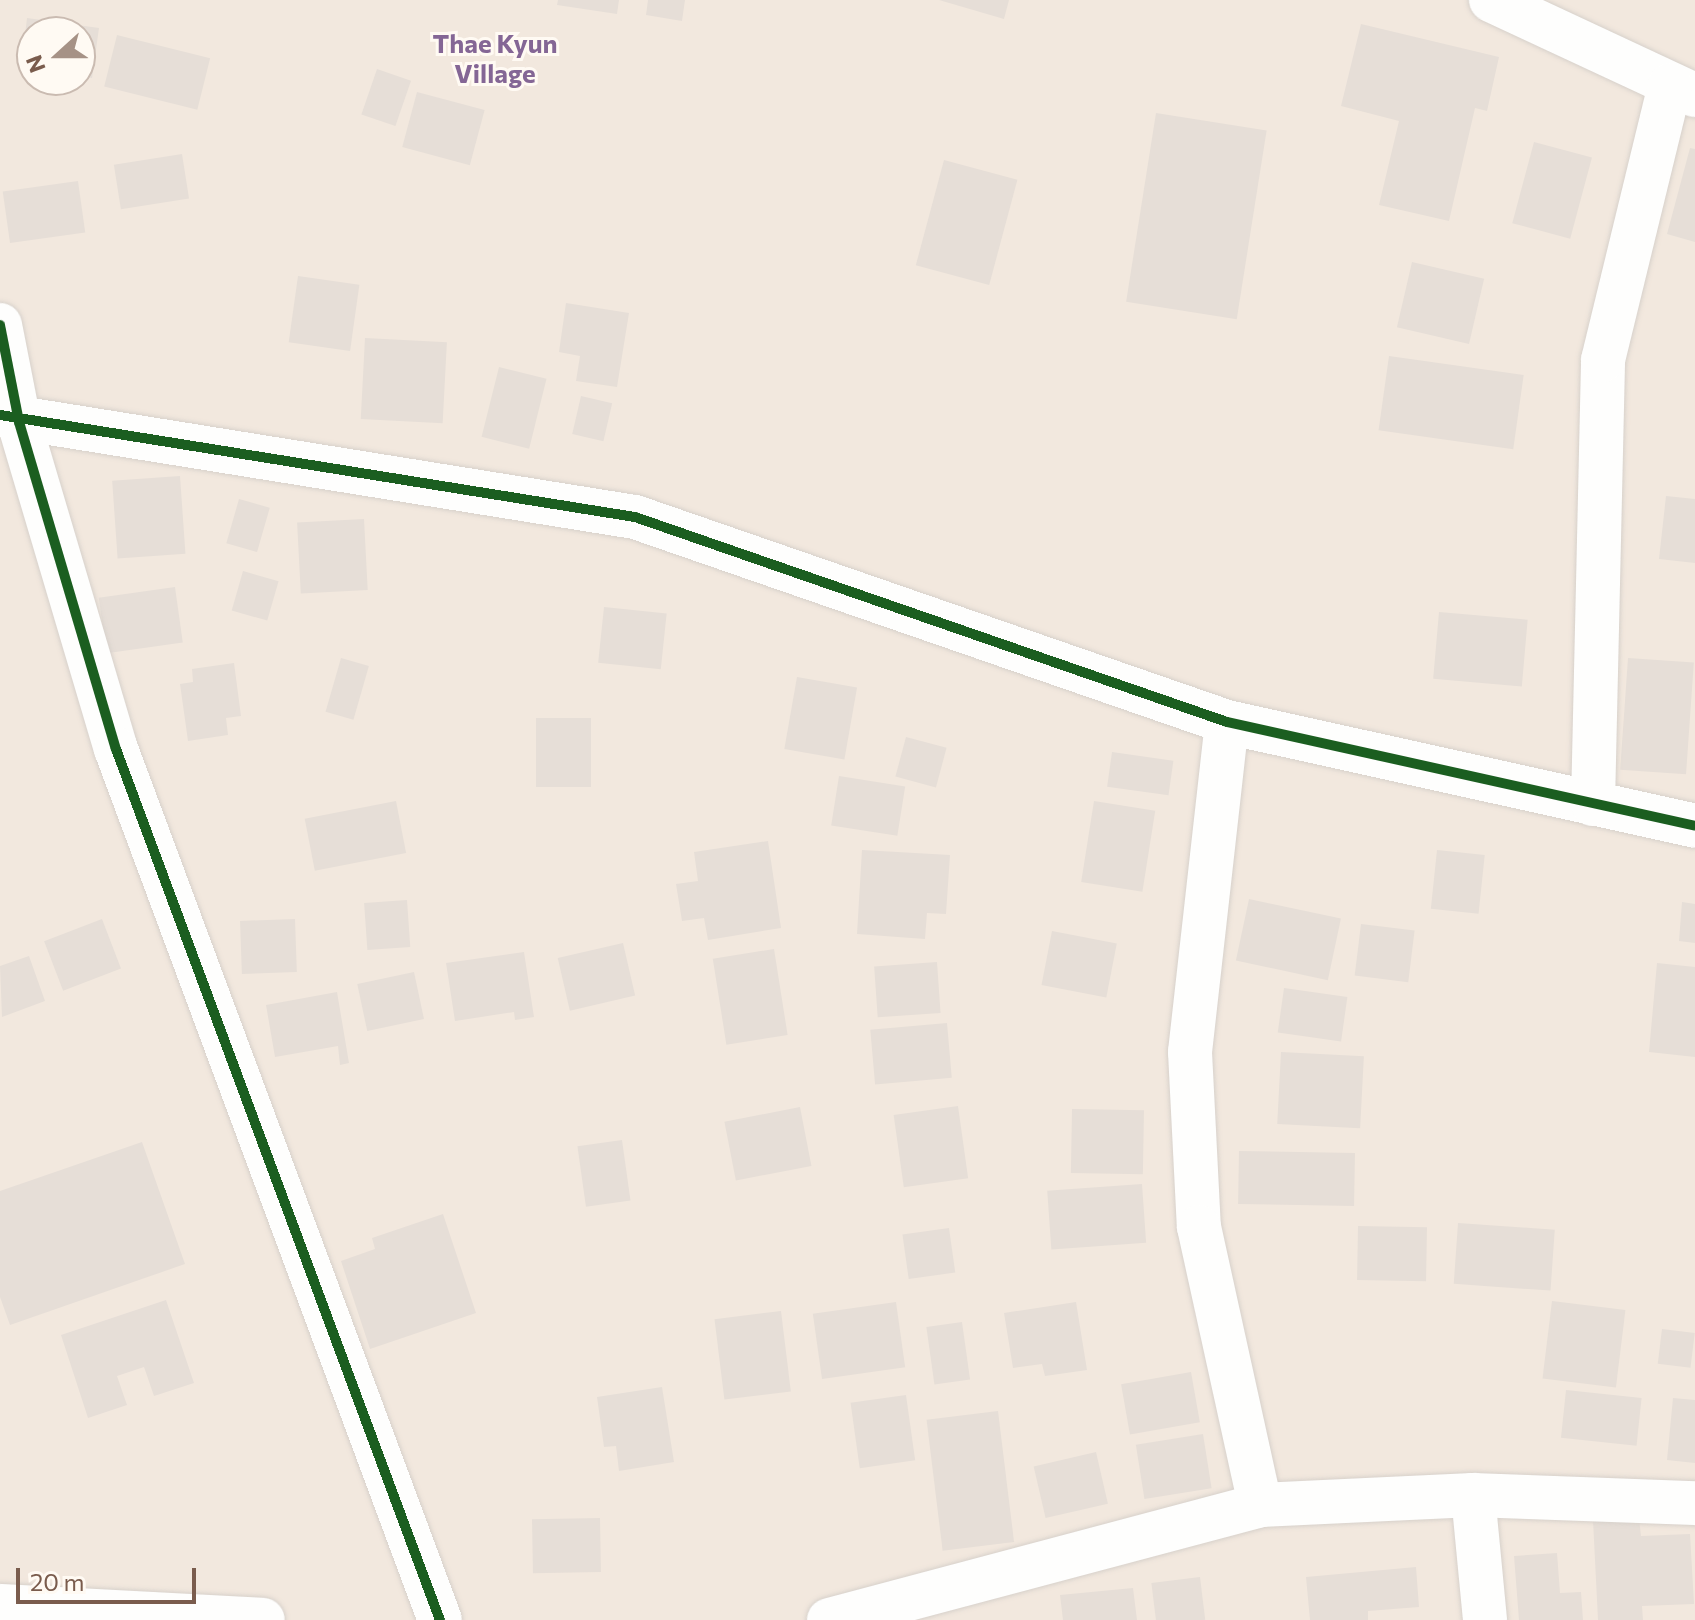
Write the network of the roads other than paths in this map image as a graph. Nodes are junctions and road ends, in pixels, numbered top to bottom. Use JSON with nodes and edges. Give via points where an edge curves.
{"nodes":[{"id":1,"x":1491,"y":0,"type":"edge"},
{"id":2,"x":1683,"y":90,"type":"edge"},
{"id":3,"x":0,"y":325,"type":"edge"},
{"id":4,"x":9,"y":418,"type":"edge"},
{"id":5,"x":1227,"y":722,"type":"junction"},
{"id":6,"x":1593,"y":804,"type":"junction"},
{"id":7,"x":1695,"y":826,"type":"edge"},
{"id":8,"x":1473,"y":1495,"type":"junction"},
{"id":9,"x":1695,"y":1503,"type":"edge"},
{"id":10,"x":1260,"y":1505,"type":"junction"},
{"id":11,"x":0,"y":1606,"type":"edge"},
{"id":12,"x":263,"y":1620,"type":"edge"},
{"id":13,"x":440,"y":1620,"type":"edge"},
{"id":14,"x":829,"y":1620,"type":"edge"},
{"id":15,"x":1485,"y":1620,"type":"edge"}],
"edges":[{"from":1,"to":2,"type":"street"},
{"from":2,"to":6,"type":"street","via":[[1603,360]]},
{"from":3,"to":4,"type":"street"},
{"from":4,"to":5,"type":"street","via":[[635,517]]},
{"from":4,"to":13,"type":"street","via":[[116,749]]},
{"from":5,"to":6,"type":"street"},
{"from":5,"to":10,"type":"street","via":[[1190,1052],[1199,1227]]},
{"from":6,"to":7,"type":"street"},
{"from":8,"to":9,"type":"street"},
{"from":8,"to":10,"type":"street"},
{"from":8,"to":15,"type":"street"},
{"from":10,"to":14,"type":"street"},
{"from":11,"to":12,"type":"street"}]}
